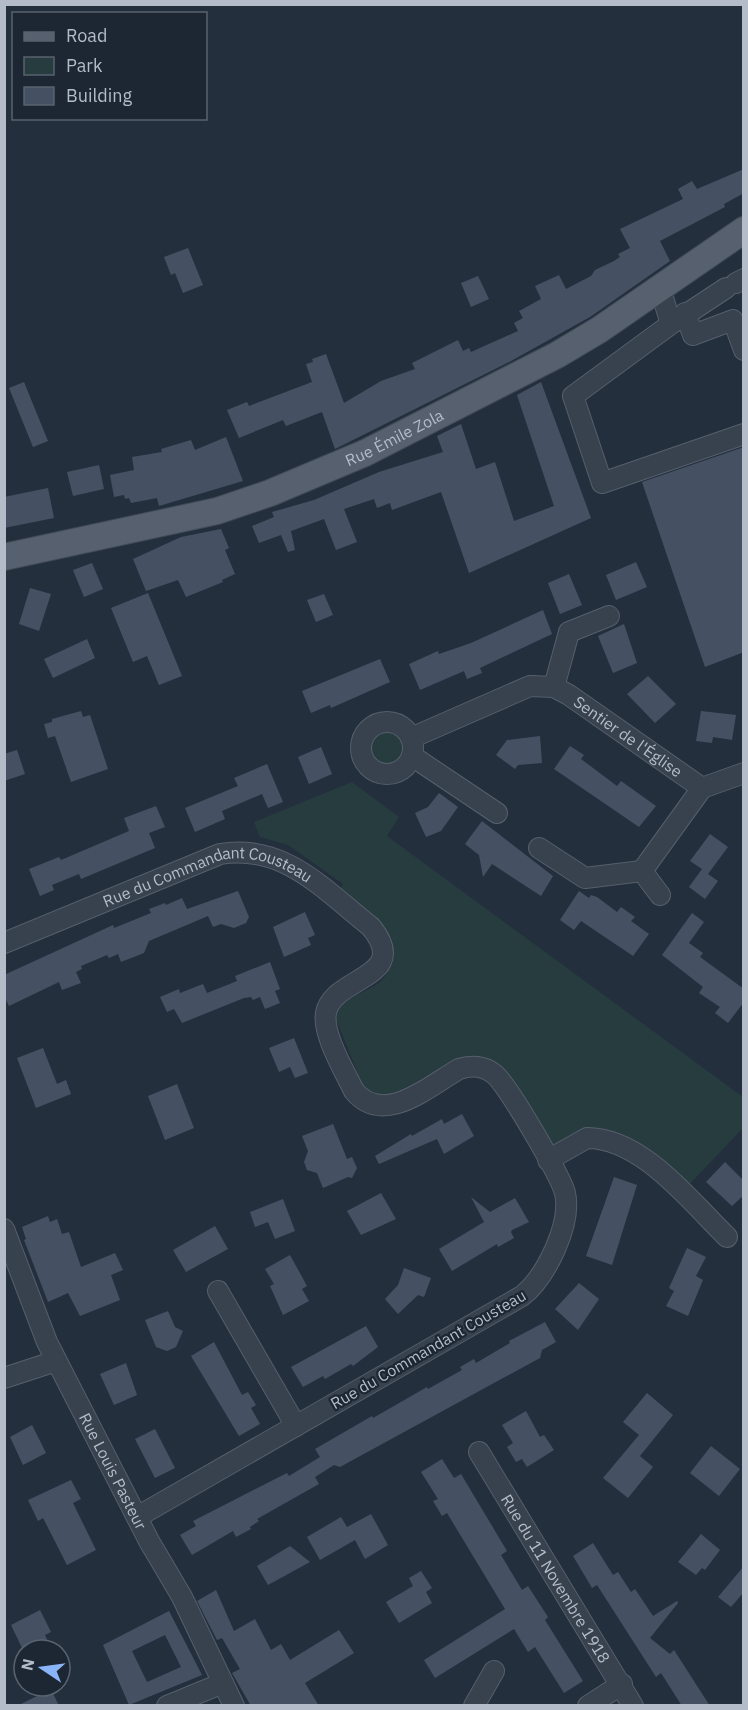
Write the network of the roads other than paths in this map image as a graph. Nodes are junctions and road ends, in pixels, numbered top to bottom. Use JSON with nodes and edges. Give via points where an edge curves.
{"nodes":[{"id":1,"x":744,"y":230,"type":"edge"},
{"id":2,"x":735,"y":283,"type":"edge"},
{"id":3,"x":660,"y":288,"type":"junction"},
{"id":4,"x":678,"y":319,"type":"junction"},
{"id":5,"x":738,"y":319,"type":"edge"},
{"id":6,"x":744,"y":350,"type":"edge"},
{"id":7,"x":744,"y":434,"type":"edge"},
{"id":8,"x":4,"y":557,"type":"edge"},
{"id":9,"x":609,"y":616,"type":"dead end"},
{"id":10,"x":554,"y":687,"type":"junction"},
{"id":11,"x":744,"y":773,"type":"edge"},
{"id":12,"x":702,"y":788,"type":"junction"},
{"id":13,"x":497,"y":813,"type":"dead end"},
{"id":14,"x":539,"y":848,"type":"dead end"},
{"id":15,"x":642,"y":871,"type":"junction"},
{"id":16,"x":660,"y":895,"type":"dead end"},
{"id":17,"x":4,"y":943,"type":"edge"},
{"id":18,"x":548,"y":1160,"type":"junction"},
{"id":19,"x":4,"y":1229,"type":"edge"},
{"id":20,"x":727,"y":1237,"type":"dead end"},
{"id":21,"x":218,"y":1291,"type":"dead end"},
{"id":22,"x":56,"y":1361,"type":"junction"},
{"id":23,"x":4,"y":1378,"type":"edge"},
{"id":24,"x":296,"y":1426,"type":"junction"},
{"id":25,"x":479,"y":1452,"type":"dead end"},
{"id":26,"x":137,"y":1517,"type":"junction"},
{"id":27,"x":494,"y":1671,"type":"dead end"},
{"id":28,"x":223,"y":1683,"type":"junction"},
{"id":29,"x":622,"y":1684,"type":"junction"},
{"id":30,"x":166,"y":1706,"type":"edge"},
{"id":31,"x":234,"y":1706,"type":"edge"},
{"id":32,"x":474,"y":1706,"type":"edge"},
{"id":33,"x":588,"y":1706,"type":"edge"},
{"id":34,"x":633,"y":1706,"type":"edge"}],
"edges":[{"from":1,"to":3,"type":"main road","name":"Rue Émile Zola"},
{"from":2,"to":4,"type":"street"},
{"from":3,"to":4,"type":"street"},
{"from":3,"to":8,"type":"main road","name":"Rue Émile Zola","via":[[557,355],[365,453],[270,493],[195,517]]},
{"from":4,"to":5,"type":"street","via":[[693,335]]},
{"from":4,"to":7,"type":"street","via":[[573,396],[602,483]]},
{"from":5,"to":6,"type":"street"},
{"from":9,"to":10,"type":"street","via":[[569,632]]},
{"from":10,"to":12,"type":"street","name":"Sentier de l'Église"},
{"from":10,"to":13,"type":"street","via":[[531,686],[412,747]]},
{"from":11,"to":12,"type":"street"},
{"from":12,"to":15,"type":"street"},
{"from":14,"to":15,"type":"street","via":[[585,878]]},
{"from":15,"to":16,"type":"street"},
{"from":17,"to":18,"type":"street","name":"Rue du Commandant Cousteau","via":[[220,854],[256,852],[280,859],[371,927],[380,943],[381,959],[374,972],[341,990],[326,1010],[329,1035],[360,1098],[373,1106],[388,1107],[459,1069],[485,1069],[495,1074],[507,1089]]},
{"from":18,"to":20,"type":"street","via":[[587,1138],[623,1145],[643,1156]]},
{"from":18,"to":24,"type":"street","name":"Rue du Commandant Cousteau","via":[[565,1191],[566,1209],[552,1256],[531,1288]]},
{"from":19,"to":22,"type":"street","name":"Rue Louis Pasteur"},
{"from":21,"to":24,"type":"street"},
{"from":22,"to":23,"type":"street"},
{"from":22,"to":26,"type":"street","name":"Rue Louis Pasteur"},
{"from":24,"to":26,"type":"street","name":"Rue du Commandant Cousteau"},
{"from":25,"to":29,"type":"street","name":"Rue du 11 Novembre 1918"},
{"from":26,"to":28,"type":"street","name":"Rue Louis Pasteur","via":[[183,1597]]},
{"from":27,"to":32,"type":"street"},
{"from":28,"to":30,"type":"street"},
{"from":28,"to":31,"type":"street","name":"Rue Louis Pasteur"},
{"from":29,"to":33,"type":"street"},
{"from":29,"to":34,"type":"street","name":"Rue du 11 Novembre 1918"}]}
